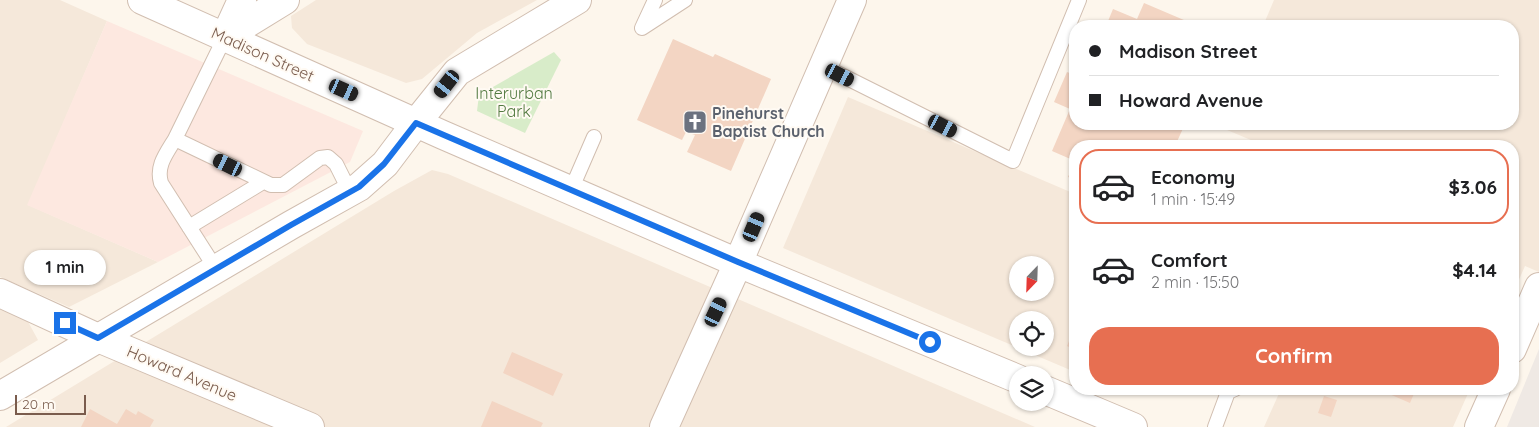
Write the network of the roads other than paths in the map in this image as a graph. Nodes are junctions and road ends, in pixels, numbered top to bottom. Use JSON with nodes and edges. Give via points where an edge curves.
{"nodes":[{"id":1,"x":242,"y":0,"type":"edge"},
{"id":2,"x":285,"y":0,"type":"edge"},
{"id":3,"x":577,"y":0,"type":"edge"},
{"id":4,"x":654,"y":0,"type":"edge"},
{"id":5,"x":685,"y":0,"type":"edge"},
{"id":6,"x":852,"y":0,"type":"edge"},
{"id":7,"x":1079,"y":0,"type":"edge"},
{"id":8,"x":146,"y":1,"type":"edge"},
{"id":9,"x":1071,"y":20,"type":"edge"},
{"id":10,"x":1069,"y":24,"type":"edge"},
{"id":11,"x":225,"y":37,"type":"junction"},
{"id":12,"x":824,"y":66,"type":"junction"},
{"id":13,"x":416,"y":123,"type":"junction"},
{"id":14,"x":594,"y":137,"type":"dead end"},
{"id":15,"x":175,"y":139,"type":"junction"},
{"id":16,"x":263,"y":182,"type":"junction"},
{"id":17,"x":570,"y":190,"type":"junction"},
{"id":18,"x":350,"y":192,"type":"junction"},
{"id":19,"x":189,"y":227,"type":"junction"},
{"id":20,"x":738,"y":262,"type":"junction"},
{"id":21,"x":216,"y":269,"type":"junction"},
{"id":22,"x":1539,"y":286,"type":"edge"},
{"id":23,"x":0,"y":293,"type":"edge"},
{"id":24,"x":1534,"y":314,"type":"edge"},
{"id":25,"x":98,"y":338,"type":"junction"},
{"id":26,"x":1519,"y":338,"type":"edge"},
{"id":27,"x":1009,"y":375,"type":"edge"},
{"id":28,"x":1054,"y":394,"type":"edge"},
{"id":29,"x":1230,"y":395,"type":"edge"},
{"id":30,"x":1493,"y":395,"type":"edge"},
{"id":31,"x":0,"y":396,"type":"edge"},
{"id":32,"x":1121,"y":425,"type":"edge"},
{"id":33,"x":310,"y":427,"type":"edge"},
{"id":34,"x":664,"y":427,"type":"edge"},
{"id":35,"x":1215,"y":427,"type":"edge"},
{"id":36,"x":1479,"y":427,"type":"edge"}],
"edges":[{"from":1,"to":11,"type":"street"},
{"from":2,"to":11,"type":"street"},
{"from":3,"to":13,"type":"street","via":[[457,72]]},
{"from":4,"to":5,"type":"lane","via":[[642,28]]},
{"from":6,"to":12,"type":"street"},
{"from":7,"to":9,"type":"lane"},
{"from":8,"to":11,"type":"street","name":"Madison Street"},
{"from":10,"to":12,"type":"lane","via":[[1013,161]]},
{"from":11,"to":13,"type":"street","name":"Madison Street"},
{"from":11,"to":15,"type":"lane"},
{"from":12,"to":20,"type":"street"},
{"from":13,"to":17,"type":"street","name":"Madison Street"},
{"from":13,"to":18,"type":"street","via":[[384,164]]},
{"from":14,"to":17,"type":"lane"},
{"from":15,"to":16,"type":"lane"},
{"from":15,"to":19,"type":"lane","via":[[158,174]]},
{"from":16,"to":18,"type":"lane","via":[[283,185],[320,158],[328,157],[336,164]]},
{"from":16,"to":19,"type":"lane"},
{"from":17,"to":20,"type":"street","name":"Madison Street"},
{"from":18,"to":21,"type":"street"},
{"from":19,"to":21,"type":"lane"},
{"from":20,"to":27,"type":"street","name":"Madison Street"},
{"from":20,"to":34,"type":"street"},
{"from":21,"to":25,"type":"street"},
{"from":22,"to":24,"type":"street"},
{"from":23,"to":25,"type":"street","name":"Howard Avenue"},
{"from":24,"to":26,"type":"street"},
{"from":25,"to":31,"type":"street"},
{"from":25,"to":33,"type":"street","name":"Howard Avenue"},
{"from":28,"to":32,"type":"street"},
{"from":29,"to":35,"type":"lane"},
{"from":30,"to":36,"type":"street"}]}
